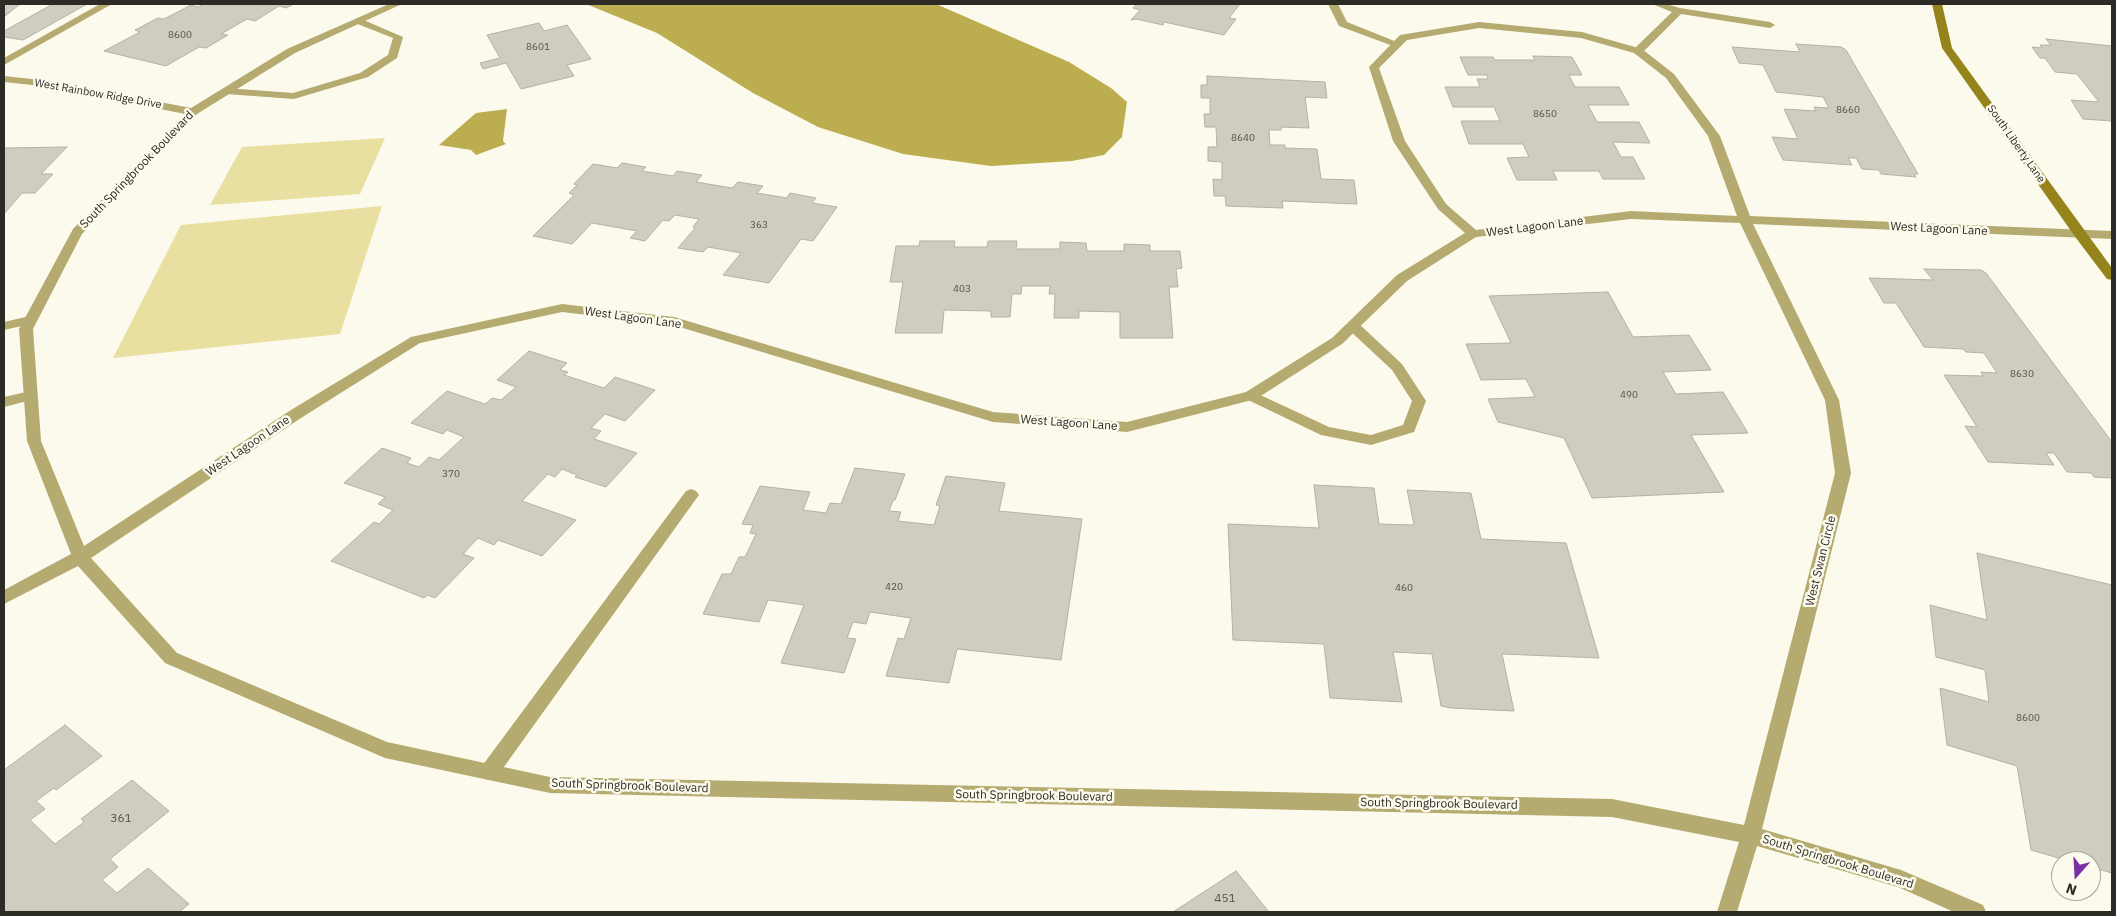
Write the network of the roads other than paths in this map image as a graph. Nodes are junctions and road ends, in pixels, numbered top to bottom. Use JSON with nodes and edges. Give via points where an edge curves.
{"nodes":[{"id":1,"x":108,"y":4,"type":"edge"},
{"id":2,"x":397,"y":4,"type":"edge"},
{"id":3,"x":1333,"y":4,"type":"edge"},
{"id":4,"x":1657,"y":4,"type":"edge"},
{"id":5,"x":1937,"y":4,"type":"edge"},
{"id":6,"x":1679,"y":11,"type":"junction"},
{"id":7,"x":359,"y":21,"type":"junction"},
{"id":8,"x":1770,"y":25,"type":"dead end"},
{"id":9,"x":1397,"y":44,"type":"junction"},
{"id":10,"x":1638,"y":51,"type":"junction"},
{"id":11,"x":4,"y":62,"type":"edge"},
{"id":12,"x":4,"y":79,"type":"edge"},
{"id":13,"x":226,"y":91,"type":"junction"},
{"id":14,"x":193,"y":112,"type":"junction"},
{"id":15,"x":1745,"y":220,"type":"junction"},
{"id":16,"x":1473,"y":234,"type":"junction"},
{"id":17,"x":2080,"y":235,"type":"junction"},
{"id":18,"x":2112,"y":236,"type":"edge"},
{"id":19,"x":2112,"y":276,"type":"edge"},
{"id":20,"x":30,"y":320,"type":"junction"},
{"id":21,"x":4,"y":326,"type":"edge"},
{"id":22,"x":1353,"y":326,"type":"junction"},
{"id":23,"x":30,"y":396,"type":"junction"},
{"id":24,"x":1252,"y":396,"type":"junction"},
{"id":25,"x":4,"y":402,"type":"edge"},
{"id":26,"x":691,"y":495,"type":"dead end"},
{"id":27,"x":80,"y":557,"type":"junction"},
{"id":28,"x":4,"y":598,"type":"edge"},
{"id":29,"x":489,"y":772,"type":"junction"},
{"id":30,"x":1751,"y":836,"type":"junction"},
{"id":31,"x":1727,"y":912,"type":"edge"},
{"id":32,"x":1976,"y":912,"type":"edge"}],
"edges":[{"from":1,"to":11,"type":"street"},
{"from":2,"to":7,"type":"street","name":"South Springbrook Boulevard"},
{"from":3,"to":9,"type":"street","via":[[1343,24]]},
{"from":4,"to":6,"type":"street"},
{"from":5,"to":17,"type":"street","name":"South Liberty Lane","via":[[1947,48]]},
{"from":6,"to":8,"type":"street"},
{"from":6,"to":10,"type":"street"},
{"from":7,"to":13,"type":"street","name":"South Springbrook Boulevard","via":[[291,51]]},
{"from":7,"to":13,"type":"street","via":[[398,37],[393,56],[364,74],[294,96]]},
{"from":9,"to":10,"type":"street","via":[[1404,37],[1479,25],[1582,35]]},
{"from":9,"to":16,"type":"street","via":[[1374,67],[1399,141],[1442,206]]},
{"from":10,"to":15,"type":"street","name":"West Swan Circle","via":[[1670,76],[1714,136]]},
{"from":12,"to":14,"type":"street","name":"West Rainbow Ridge Drive","via":[[51,84]]},
{"from":13,"to":14,"type":"street","name":"South Springbrook Boulevard"},
{"from":14,"to":20,"type":"street","name":"South Springbrook Boulevard","via":[[77,232]]},
{"from":15,"to":16,"type":"street","name":"West Lagoon Lane","via":[[1631,215]]},
{"from":15,"to":17,"type":"street","name":"West Lagoon Lane"},
{"from":15,"to":30,"type":"street","name":"West Swan Circle","via":[[1832,400],[1843,473]]},
{"from":16,"to":22,"type":"street","name":"West Lagoon Lane","via":[[1402,278]]},
{"from":17,"to":18,"type":"street","name":"West Lagoon Lane"},
{"from":17,"to":19,"type":"street","name":"South Liberty Lane"},
{"from":20,"to":21,"type":"street"},
{"from":20,"to":23,"type":"street","name":"South Springbrook Boulevard","via":[[26,329]]},
{"from":22,"to":24,"type":"street","name":"West Lagoon Lane","via":[[1337,341]]},
{"from":22,"to":24,"type":"street","via":[[1397,366],[1419,401],[1409,428],[1371,440],[1326,431]]},
{"from":23,"to":25,"type":"street"},
{"from":23,"to":27,"type":"street","name":"South Springbrook Boulevard","via":[[34,441]]},
{"from":24,"to":27,"type":"street","name":"West Lagoon Lane","via":[[1127,427],[993,417],[674,321],[562,308],[416,340],[296,414]]},
{"from":26,"to":29,"type":"street"},
{"from":27,"to":28,"type":"street"},
{"from":27,"to":29,"type":"street","name":"South Springbrook Boulevard","via":[[171,658],[385,750]]},
{"from":29,"to":30,"type":"street","name":"South Springbrook Boulevard","via":[[550,785],[1612,808]]},
{"from":30,"to":31,"type":"street","name":"West Swan Circle"},
{"from":30,"to":32,"type":"street","name":"South Springbrook Boulevard","via":[[1901,879]]}]}
